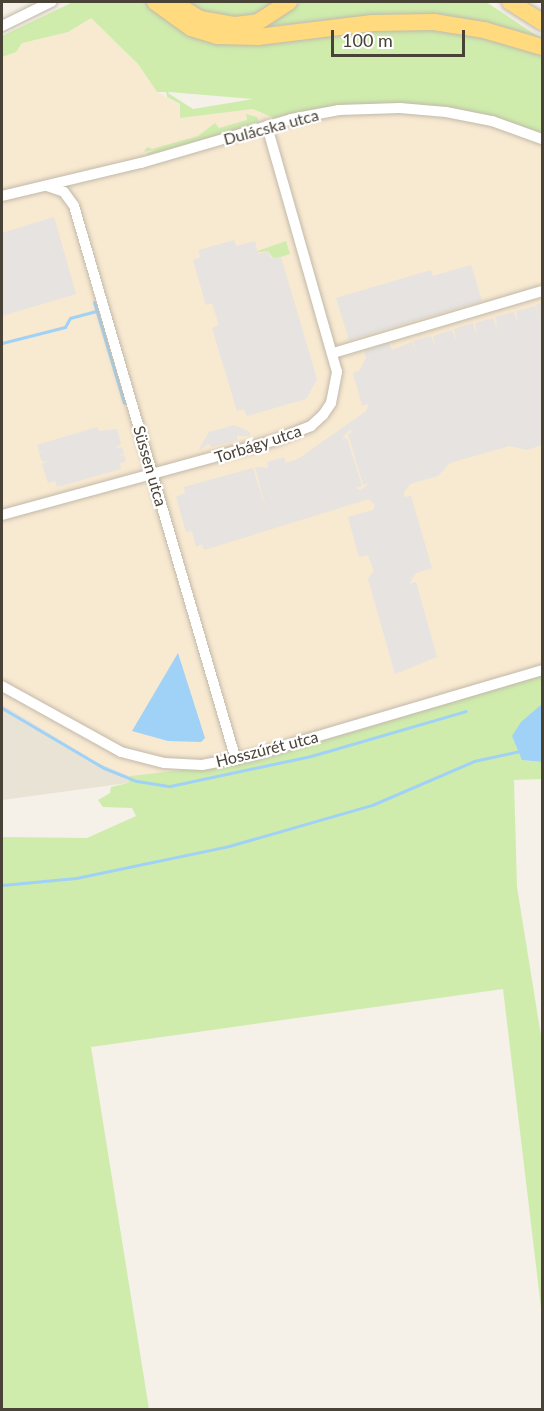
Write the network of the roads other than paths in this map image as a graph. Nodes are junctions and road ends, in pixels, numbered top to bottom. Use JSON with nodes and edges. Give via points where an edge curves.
{"nodes":[{"id":1,"x":51,"y":2,"type":"edge"},
{"id":2,"x":155,"y":2,"type":"edge"},
{"id":3,"x":173,"y":2,"type":"edge"},
{"id":4,"x":289,"y":2,"type":"edge"},
{"id":5,"x":510,"y":2,"type":"edge"},
{"id":6,"x":543,"y":22,"type":"edge"},
{"id":7,"x":2,"y":26,"type":"edge"},
{"id":8,"x":543,"y":47,"type":"edge"},
{"id":9,"x":267,"y":126,"type":"junction"},
{"id":10,"x":543,"y":139,"type":"edge"},
{"id":11,"x":47,"y":186,"type":"junction"},
{"id":12,"x":2,"y":196,"type":"edge"},
{"id":13,"x":543,"y":291,"type":"edge"},
{"id":14,"x":333,"y":353,"type":"junction"},
{"id":15,"x":152,"y":476,"type":"junction"},
{"id":16,"x":2,"y":515,"type":"edge"},
{"id":17,"x":543,"y":670,"type":"edge"},
{"id":18,"x":2,"y":686,"type":"edge"},
{"id":19,"x":236,"y":760,"type":"junction"}],
"edges":[{"from":1,"to":7,"type":"street"},
{"from":2,"to":8,"type":"highway","via":[[191,28],[226,37],[258,37],[372,23],[434,22],[494,32]]},
{"from":3,"to":4,"type":"highway","via":[[200,19],[235,26],[264,19]]},
{"from":5,"to":6,"type":"highway"},
{"from":9,"to":10,"type":"street","name":"Dulácska utca","via":[[339,110],[400,108],[467,115]]},
{"from":9,"to":11,"type":"street","name":"Dulácska utca"},
{"from":9,"to":14,"type":"street","name":"Torbágy utca"},
{"from":11,"to":12,"type":"street","name":"Dulácska utca"},
{"from":11,"to":15,"type":"street","name":"Süssen utca","via":[[64,192],[74,206]]},
{"from":13,"to":14,"type":"street"},
{"from":14,"to":15,"type":"street","name":"Torbágy utca","via":[[337,372],[331,403],[311,426]]},
{"from":15,"to":16,"type":"street","name":"Torbágy utca"},
{"from":15,"to":19,"type":"street","name":"Süssen utca"},
{"from":17,"to":19,"type":"street","name":"Hosszúrét utca"},
{"from":18,"to":19,"type":"street","name":"Hosszúrét utca","via":[[91,738],[131,756],[184,765]]}]}
